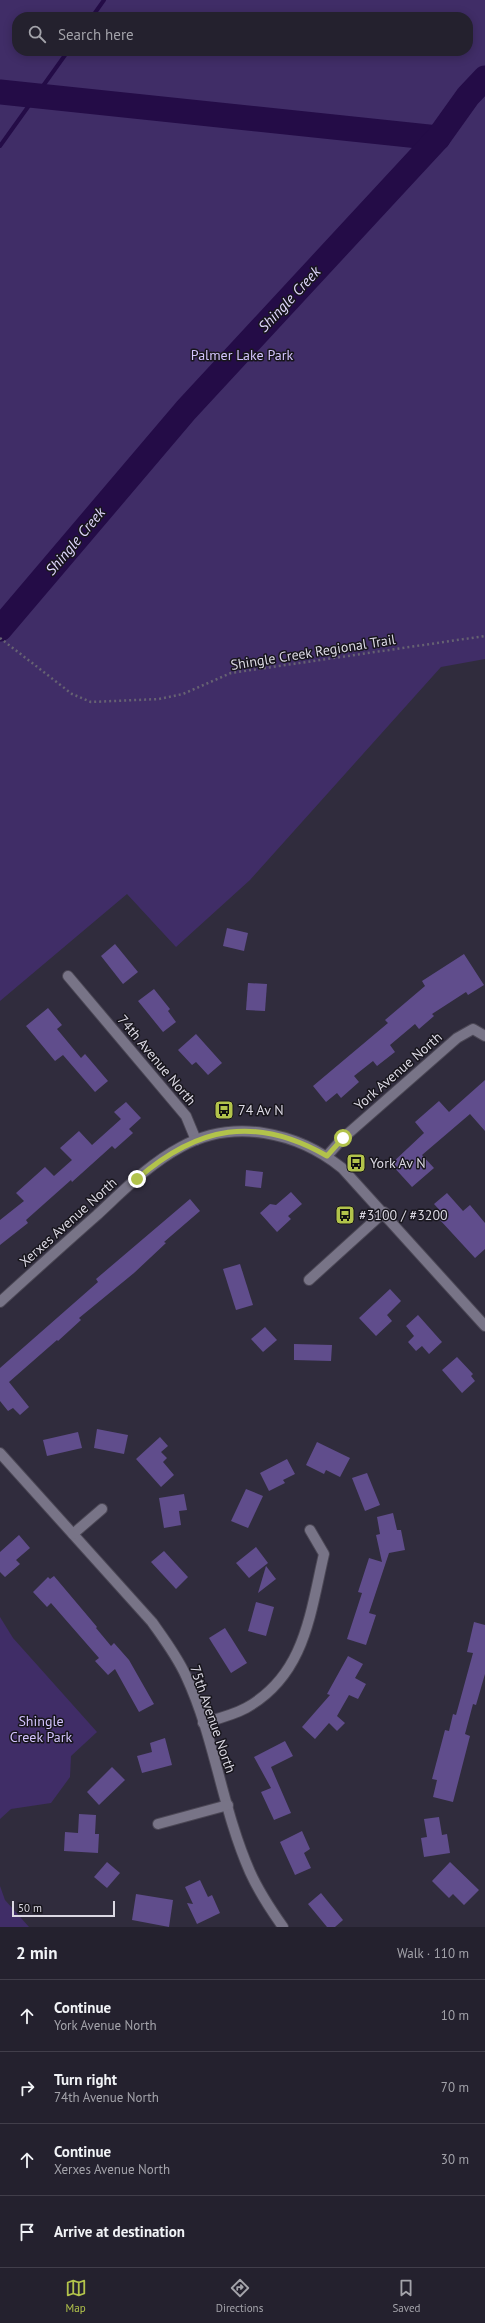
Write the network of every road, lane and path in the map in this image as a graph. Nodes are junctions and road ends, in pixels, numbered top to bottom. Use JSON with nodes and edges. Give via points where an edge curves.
{"nodes":[{"id":1,"x":485,"y":636,"type":"edge"},
{"id":2,"x":0,"y":638,"type":"edge"},
{"id":3,"x":68,"y":976,"type":"dead end"},
{"id":4,"x":485,"y":1036,"type":"edge"},
{"id":5,"x":196,"y":1140,"type":"junction"},
{"id":6,"x":327,"y":1156,"type":"junction"},
{"id":7,"x":384,"y":1212,"type":"junction"},
{"id":8,"x":309,"y":1280,"type":"dead end"},
{"id":9,"x":0,"y":1302,"type":"edge"},
{"id":10,"x":485,"y":1326,"type":"edge"},
{"id":11,"x":0,"y":1453,"type":"edge"},
{"id":12,"x":102,"y":1509,"type":"dead end"},
{"id":13,"x":310,"y":1530,"type":"dead end"},
{"id":14,"x":73,"y":1534,"type":"junction"},
{"id":15,"x":203,"y":1723,"type":"junction"},
{"id":16,"x":228,"y":1805,"type":"junction"},
{"id":17,"x":158,"y":1824,"type":"dead end"},
{"id":18,"x":283,"y":1927,"type":"edge"}],
"edges":[{"from":1,"to":2,"type":"path","name":"Shingle Creek Regional Trail","via":[[231,673],[183,694],[165,698],[100,702],[83,700],[72,694]]},
{"from":3,"to":5,"type":"street","name":"74th Avenue North","via":[[186,1116]]},
{"from":4,"to":6,"type":"street","name":"York Avenue North","via":[[473,1029],[457,1038],[343,1138]]},
{"from":5,"to":6,"type":"street","via":[[227,1132],[268,1133],[300,1142]]},
{"from":5,"to":9,"type":"street","name":"Xerxes Avenue North","via":[[150,1167]]},
{"from":6,"to":7,"type":"street","via":[[354,1179]]},
{"from":7,"to":8,"type":"street"},
{"from":7,"to":10,"type":"street"},
{"from":11,"to":14,"type":"street","name":"75th Avenue North"},
{"from":12,"to":14,"type":"street"},
{"from":13,"to":15,"type":"street","via":[[324,1554],[307,1630],[298,1653],[284,1676],[266,1694],[245,1708]]},
{"from":14,"to":15,"type":"street","name":"75th Avenue North","via":[[152,1622],[171,1648],[186,1676]]},
{"from":15,"to":16,"type":"street","name":"75th Avenue North"},
{"from":16,"to":17,"type":"street"},
{"from":16,"to":18,"type":"street","name":"75th Avenue North","via":[[250,1873]]}]}
